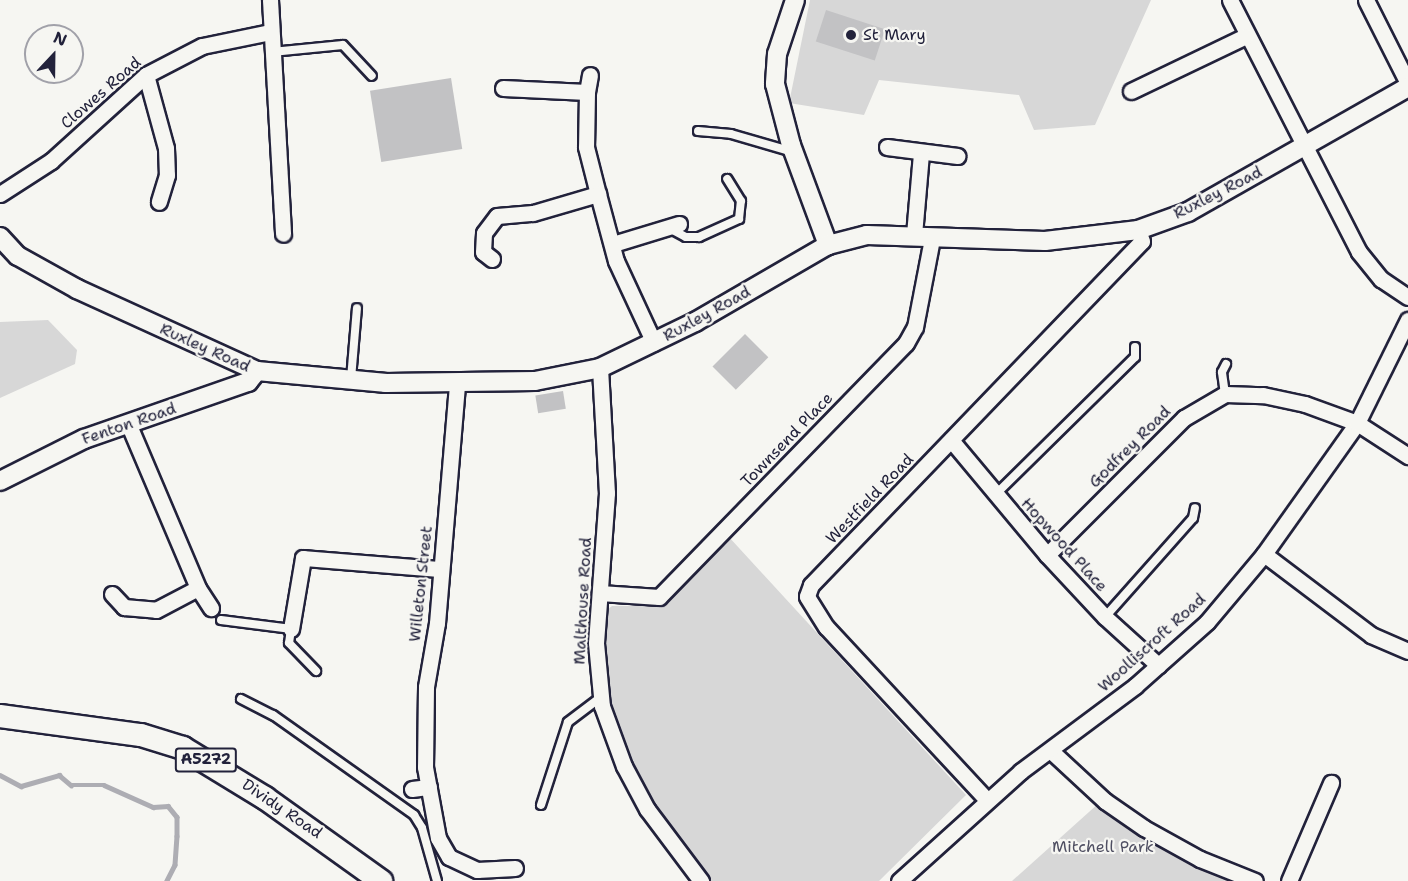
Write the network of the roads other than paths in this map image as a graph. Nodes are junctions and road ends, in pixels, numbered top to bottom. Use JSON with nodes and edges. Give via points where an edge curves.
{"nodes":[{"id":1,"x":270,"y":0,"type":"edge"},
{"id":2,"x":795,"y":0,"type":"edge"},
{"id":3,"x":1230,"y":0,"type":"edge"},
{"id":4,"x":1366,"y":0,"type":"edge"},
{"id":5,"x":270,"y":32,"type":"junction"},
{"id":6,"x":1246,"y":36,"type":"junction"},
{"id":7,"x":272,"y":52,"type":"junction"},
{"id":8,"x":146,"y":75,"type":"junction"},
{"id":9,"x":590,"y":75,"type":"dead end"},
{"id":10,"x":372,"y":76,"type":"dead end"},
{"id":11,"x":1408,"y":85,"type":"edge"},
{"id":12,"x":503,"y":88,"type":"dead end"},
{"id":13,"x":1131,"y":91,"type":"dead end"},
{"id":14,"x":586,"y":92,"type":"junction"},
{"id":15,"x":698,"y":131,"type":"dead end"},
{"id":16,"x":887,"y":147,"type":"dead end"},
{"id":17,"x":1306,"y":147,"type":"junction"},
{"id":18,"x":794,"y":153,"type":"junction"},
{"id":19,"x":921,"y":153,"type":"junction"},
{"id":20,"x":957,"y":156,"type":"dead end"},
{"id":21,"x":727,"y":179,"type":"dead end"},
{"id":22,"x":0,"y":194,"type":"edge"},
{"id":23,"x":598,"y":194,"type":"junction"},
{"id":24,"x":159,"y":202,"type":"dead end"},
{"id":25,"x":673,"y":225,"type":"joint"},
{"id":26,"x":1138,"y":230,"type":"junction"},
{"id":27,"x":283,"y":234,"type":"dead end"},
{"id":28,"x":0,"y":237,"type":"edge"},
{"id":29,"x":923,"y":237,"type":"junction"},
{"id":30,"x":613,"y":244,"type":"junction"},
{"id":31,"x":828,"y":245,"type":"junction"},
{"id":32,"x":492,"y":259,"type":"dead end"},
{"id":33,"x":1408,"y":297,"type":"edge"},
{"id":34,"x":357,"y":308,"type":"dead end"},
{"id":35,"x":1408,"y":320,"type":"edge"},
{"id":36,"x":654,"y":344,"type":"junction"},
{"id":37,"x":1135,"y":347,"type":"dead end"},
{"id":38,"x":1227,"y":364,"type":"dead end"},
{"id":39,"x":600,"y":368,"type":"junction"},
{"id":40,"x":257,"y":372,"type":"junction"},
{"id":41,"x":351,"y":380,"type":"junction"},
{"id":42,"x":457,"y":385,"type":"junction"},
{"id":43,"x":1225,"y":394,"type":"junction"},
{"id":44,"x":128,"y":423,"type":"junction"},
{"id":45,"x":1357,"y":423,"type":"junction"},
{"id":46,"x":951,"y":440,"type":"junction"},
{"id":47,"x":1408,"y":456,"type":"edge"},
{"id":48,"x":0,"y":481,"type":"edge"},
{"id":49,"x":996,"y":494,"type":"junction"},
{"id":50,"x":1195,"y":508,"type":"dead end"},
{"id":51,"x":1264,"y":554,"type":"junction"},
{"id":52,"x":1047,"y":555,"type":"junction"},
{"id":53,"x":441,"y":569,"type":"junction"},
{"id":54,"x":198,"y":588,"type":"junction"},
{"id":55,"x":600,"y":593,"type":"junction"},
{"id":56,"x":112,"y":594,"type":"dead end"},
{"id":57,"x":211,"y":608,"type":"dead end"},
{"id":58,"x":1105,"y":617,"type":"junction"},
{"id":59,"x":221,"y":620,"type":"dead end"},
{"id":60,"x":291,"y":629,"type":"junction"},
{"id":61,"x":1408,"y":651,"type":"edge"},
{"id":62,"x":1158,"y":665,"type":"junction"},
{"id":63,"x":316,"y":671,"type":"dead end"},
{"id":64,"x":601,"y":697,"type":"junction"},
{"id":65,"x":241,"y":699,"type":"dead end"},
{"id":66,"x":0,"y":716,"type":"edge"},
{"id":67,"x":1051,"y":751,"type":"junction"},
{"id":68,"x":1331,"y":783,"type":"dead end"},
{"id":69,"x":429,"y":787,"type":"junction"},
{"id":70,"x":412,"y":789,"type":"dead end"},
{"id":71,"x":987,"y":800,"type":"junction"},
{"id":72,"x":541,"y":805,"type":"dead end"},
{"id":73,"x":515,"y":868,"type":"dead end"},
{"id":74,"x":498,"y":876,"type":"edge"},
{"id":75,"x":381,"y":881,"type":"edge"},
{"id":76,"x":437,"y":881,"type":"edge"},
{"id":77,"x":701,"y":881,"type":"edge"},
{"id":78,"x":900,"y":881,"type":"edge"},
{"id":79,"x":1256,"y":881,"type":"edge"},
{"id":80,"x":1289,"y":881,"type":"edge"}],
"edges":[{"from":1,"to":5,"type":"street"},
{"from":2,"to":18,"type":"street","via":[[777,54],[775,84]]},
{"from":3,"to":6,"type":"street"},
{"from":4,"to":11,"type":"street"},
{"from":5,"to":7,"type":"street"},
{"from":5,"to":8,"type":"street","name":"Clowes Road","via":[[202,46]]},
{"from":6,"to":13,"type":"street"},
{"from":6,"to":17,"type":"street"},
{"from":7,"to":10,"type":"lane","via":[[343,45]]},
{"from":7,"to":27,"type":"street"},
{"from":8,"to":22,"type":"street","name":"Clowes Road","via":[[51,161]]},
{"from":8,"to":24,"type":"street","via":[[166,148],[167,175]]},
{"from":9,"to":14,"type":"street"},
{"from":11,"to":17,"type":"street","name":"Ruxley Road"},
{"from":12,"to":14,"type":"street"},
{"from":14,"to":23,"type":"street","via":[[586,147]]},
{"from":15,"to":18,"type":"lane","via":[[731,134]]},
{"from":16,"to":19,"type":"street"},
{"from":17,"to":26,"type":"street","name":"Ruxley Road","via":[[1188,212]]},
{"from":17,"to":33,"type":"street","via":[[1364,260],[1381,279]]},
{"from":18,"to":31,"type":"street"},
{"from":19,"to":20,"type":"street"},
{"from":19,"to":29,"type":"street","name":"Townsend Place"},
{"from":21,"to":25,"type":"lane","via":[[741,201],[739,219],[699,237],[686,237]]},
{"from":23,"to":30,"type":"street"},
{"from":23,"to":32,"type":"street","via":[[533,213],[497,216],[484,232],[483,252]]},
{"from":25,"to":30,"type":"street"},
{"from":26,"to":29,"type":"street","name":"Ruxley Road","via":[[1045,241]]},
{"from":26,"to":46,"type":"street","name":"Westfield Road","via":[[1142,241]]},
{"from":28,"to":40,"type":"street","name":"Ruxley Road","via":[[18,256],[77,289]]},
{"from":29,"to":31,"type":"street","name":"Ruxley Road","via":[[867,235]]},
{"from":29,"to":55,"type":"street","name":"Townsend Place","via":[[915,327],[906,343],[659,597]]},
{"from":30,"to":36,"type":"street","via":[[628,289]]},
{"from":31,"to":36,"type":"street","name":"Ruxley Road"},
{"from":34,"to":41,"type":"lane"},
{"from":35,"to":45,"type":"street","name":"Woolliscroft Road"},
{"from":36,"to":39,"type":"street","name":"Ruxley Road"},
{"from":37,"to":49,"type":"lane","via":[[1136,357]]},
{"from":38,"to":43,"type":"lane","via":[[1222,372]]},
{"from":39,"to":42,"type":"street","name":"Ruxley Road","via":[[535,381]]},
{"from":39,"to":55,"type":"street","name":"Malthouse Road","via":[[607,493]]},
{"from":40,"to":41,"type":"street","name":"Ruxley Road"},
{"from":40,"to":44,"type":"street","name":"Fenton Road","via":[[248,382]]},
{"from":41,"to":42,"type":"street","name":"Ruxley Road"},
{"from":42,"to":53,"type":"street","name":"Willeton Street"},
{"from":43,"to":45,"type":"street","via":[[1263,395],[1305,404]]},
{"from":43,"to":52,"type":"street","name":"Godfrey Road","via":[[1184,418]]},
{"from":44,"to":48,"type":"street","name":"Fenton Road","via":[[84,439]]},
{"from":44,"to":54,"type":"street"},
{"from":45,"to":47,"type":"street"},
{"from":45,"to":51,"type":"street","name":"Woolliscroft Road"},
{"from":46,"to":49,"type":"street","name":"Hopwood Place"},
{"from":46,"to":71,"type":"street","name":"Westfield Road","via":[[811,585],[807,597],[826,627]]},
{"from":49,"to":52,"type":"street","name":"Hopwood Place"},
{"from":50,"to":58,"type":"lane","via":[[1193,518]]},
{"from":51,"to":61,"type":"street","via":[[1371,635]]},
{"from":51,"to":62,"type":"street","name":"Woolliscroft Road","via":[[1207,622]]},
{"from":52,"to":58,"type":"street","name":"Hopwood Place"},
{"from":53,"to":60,"type":"street","via":[[303,558]]},
{"from":53,"to":69,"type":"street","name":"Willeton Street","via":[[423,732]]},
{"from":54,"to":56,"type":"street","via":[[156,610],[124,608]]},
{"from":54,"to":57,"type":"street"},
{"from":55,"to":64,"type":"street","name":"Malthouse Road","via":[[596,644]]},
{"from":58,"to":62,"type":"street","name":"Hopwood Place"},
{"from":59,"to":60,"type":"lane"},
{"from":60,"to":63,"type":"lane","via":[[289,643]]},
{"from":62,"to":67,"type":"street","name":"Woolliscroft Road"},
{"from":64,"to":72,"type":"lane","via":[[568,722]]},
{"from":64,"to":77,"type":"street","name":"Malthouse Road","via":[[624,766],[646,809]]},
{"from":65,"to":76,"type":"lane","via":[[273,715],[414,815],[422,828]]},
{"from":66,"to":75,"type":"main road","name":"Dividy Road","number":"A5272","via":[[141,735],[183,748],[265,798]]},
{"from":67,"to":71,"type":"street","name":"Woolliscroft Road"},
{"from":67,"to":79,"type":"street","via":[[1105,801],[1144,828],[1200,859]]},
{"from":68,"to":80,"type":"street"},
{"from":69,"to":70,"type":"street"},
{"from":69,"to":74,"type":"street","name":"Willeton Street","via":[[442,849],[467,868]]},
{"from":71,"to":78,"type":"street","name":"Woolliscroft Road"},
{"from":73,"to":74,"type":"street","name":"Willeton Street"}]}
